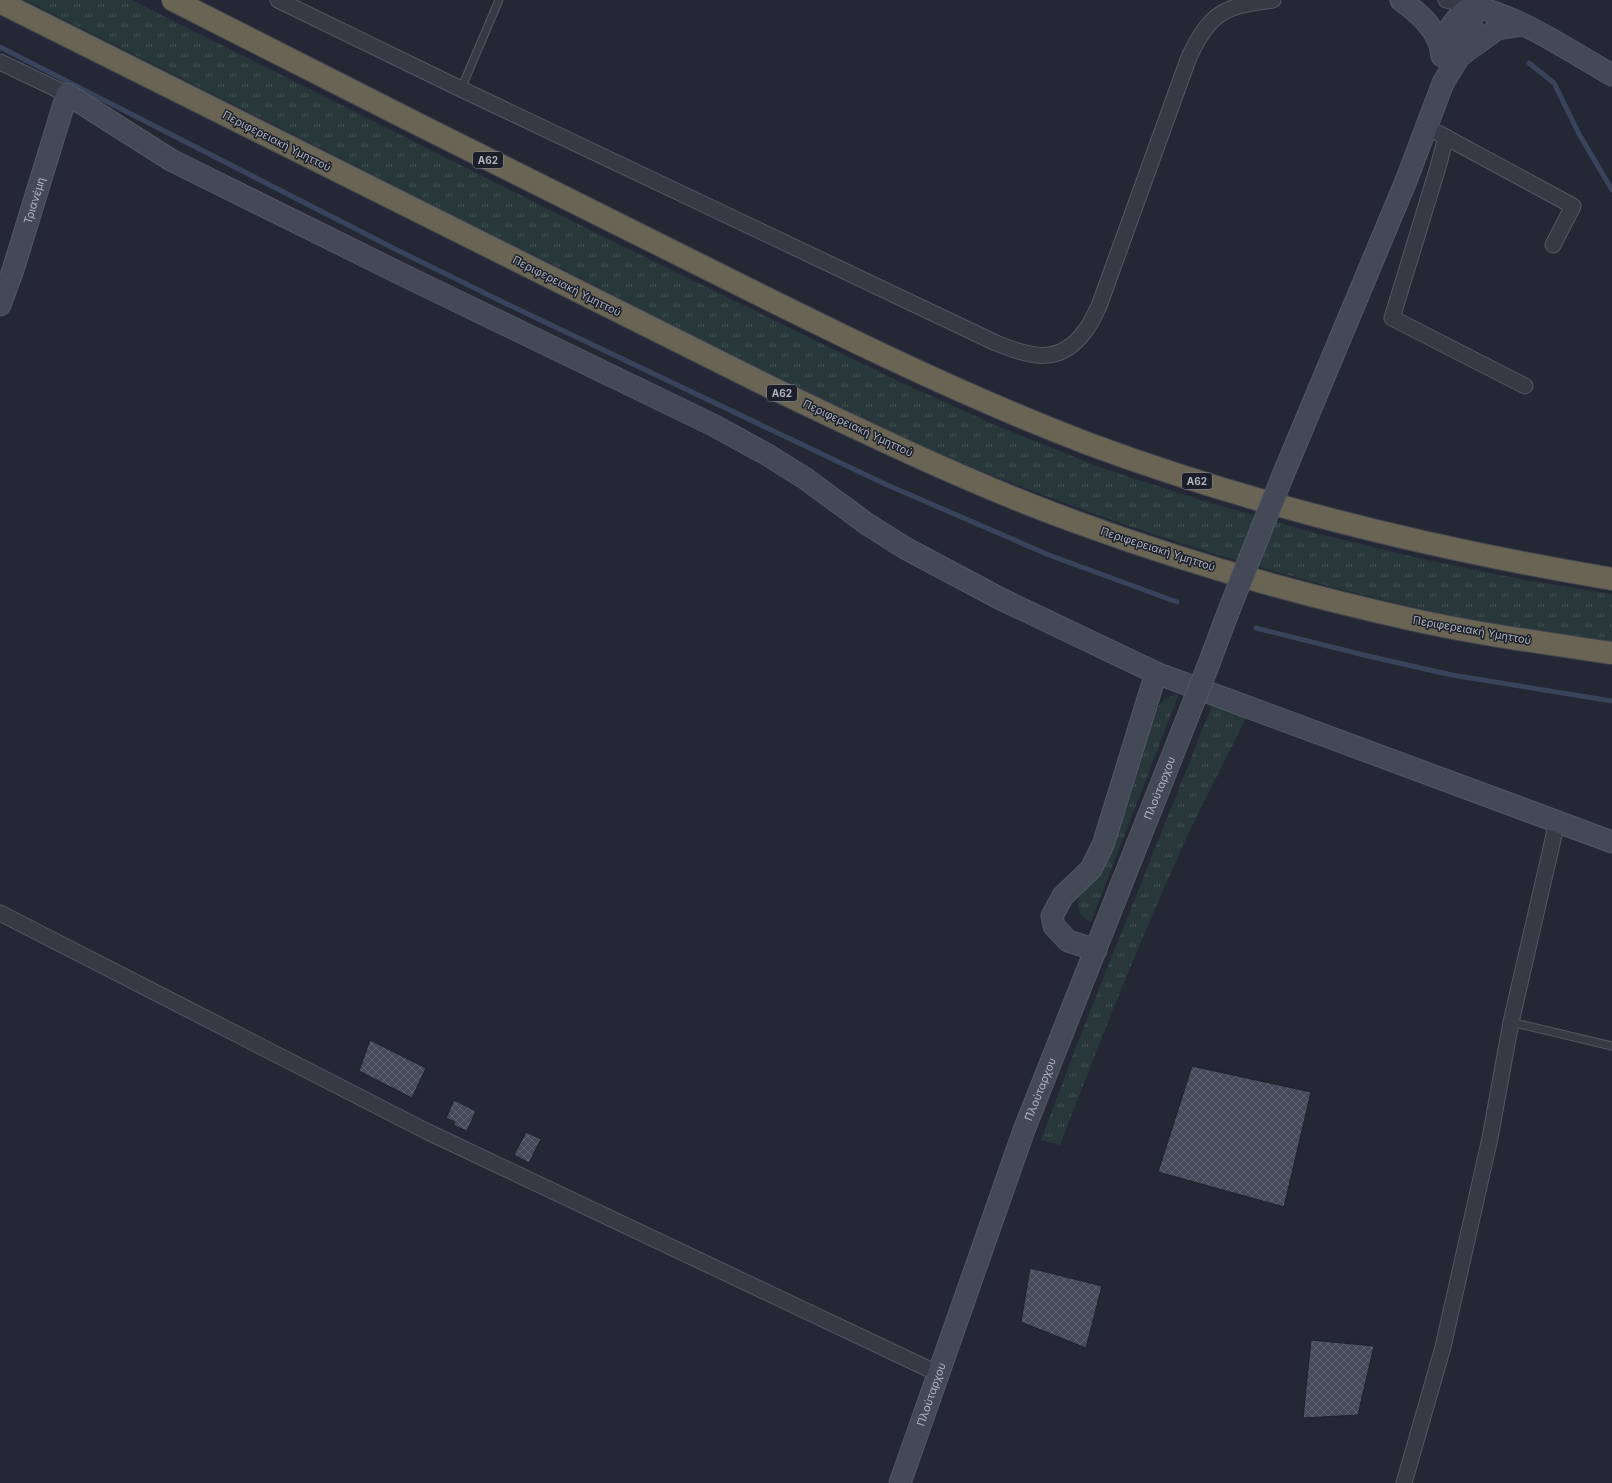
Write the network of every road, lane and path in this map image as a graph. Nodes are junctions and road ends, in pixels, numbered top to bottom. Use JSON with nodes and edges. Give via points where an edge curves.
{"nodes":[{"id":1,"x":173,"y":0,"type":"edge"},
{"id":2,"x":278,"y":0,"type":"edge"},
{"id":3,"x":499,"y":0,"type":"edge"},
{"id":4,"x":1273,"y":0,"type":"edge"},
{"id":5,"x":1401,"y":0,"type":"edge"},
{"id":6,"x":1446,"y":0,"type":"edge"},
{"id":7,"x":0,"y":2,"type":"edge"},
{"id":8,"x":1472,"y":6,"type":"junction"},
{"id":9,"x":1523,"y":26,"type":"junction"},
{"id":10,"x":1451,"y":52,"type":"junction"},
{"id":11,"x":0,"y":62,"type":"edge"},
{"id":12,"x":1612,"y":76,"type":"edge"},
{"id":13,"x":461,"y":89,"type":"junction"},
{"id":14,"x":66,"y":94,"type":"junction"},
{"id":15,"x":1426,"y":127,"type":"junction"},
{"id":16,"x":1446,"y":137,"type":"junction"},
{"id":17,"x":1553,"y":245,"type":"dead end"},
{"id":18,"x":0,"y":305,"type":"edge"},
{"id":19,"x":1525,"y":386,"type":"dead end"},
{"id":20,"x":1612,"y":579,"type":"edge"},
{"id":21,"x":1612,"y":653,"type":"edge"},
{"id":22,"x":1156,"y":673,"type":"junction"},
{"id":23,"x":1557,"y":822,"type":"junction"},
{"id":24,"x":1612,"y":842,"type":"edge"},
{"id":25,"x":0,"y":913,"type":"edge"},
{"id":26,"x":1096,"y":950,"type":"junction"},
{"id":27,"x":1511,"y":1022,"type":"junction"},
{"id":28,"x":1612,"y":1046,"type":"edge"},
{"id":29,"x":939,"y":1374,"type":"junction"},
{"id":30,"x":900,"y":1483,"type":"edge"},
{"id":31,"x":1404,"y":1483,"type":"edge"}],
"edges":[{"from":1,"to":20,"type":"highway","number":"Α62","via":[[387,110],[874,352],[1018,416],[1164,470],[1314,516],[1466,553]]},
{"from":2,"to":13,"type":"street"},
{"from":3,"to":13,"type":"lane"},
{"from":4,"to":13,"type":"street","via":[[1245,4],[1224,11],[1210,23],[1198,39],[1189,57],[1099,306],[1086,330],[1074,345],[1048,356],[1017,352],[996,343]]},
{"from":5,"to":10,"type":"street","via":[[1421,15]]},
{"from":6,"to":8,"type":"street"},
{"from":7,"to":21,"type":"highway","name":"Περιφερειακή Υμηττού","number":"Α62","via":[[770,387],[1000,492],[1154,550],[1289,590],[1411,620]]},
{"from":8,"to":9,"type":"street"},
{"from":8,"to":10,"type":"street","name":"Πλούταρχου","via":[[1471,31]]},
{"from":9,"to":10,"type":"street","via":[[1497,29]]},
{"from":9,"to":12,"type":"street"},
{"from":10,"to":15,"type":"street","name":"Πλούταρχου","via":[[1443,83]]},
{"from":11,"to":14,"type":"street"},
{"from":14,"to":18,"type":"street","name":"Τριανέμη"},
{"from":14,"to":22,"type":"street","via":[[171,160],[399,274],[713,425],[806,479],[867,524],[905,548],[999,598]]},
{"from":15,"to":16,"type":"street"},
{"from":15,"to":26,"type":"street","name":"Πλούταρχου","bridge":true,"via":[[1283,475]]},
{"from":16,"to":17,"type":"street","via":[[1573,206]]},
{"from":16,"to":19,"type":"street","via":[[1392,318]]},
{"from":22,"to":23,"type":"street"},
{"from":22,"to":26,"type":"street","via":[[1103,845],[1091,869],[1063,896],[1052,916],[1054,926],[1068,942]]},
{"from":23,"to":24,"type":"street"},
{"from":23,"to":27,"type":"street"},
{"from":25,"to":29,"type":"street","via":[[426,1131]]},
{"from":26,"to":29,"type":"street","name":"Πλούταρχου","via":[[1024,1130]]},
{"from":27,"to":28,"type":"lane"},
{"from":27,"to":31,"type":"street","via":[[1490,1138],[1443,1347]]},
{"from":29,"to":30,"type":"street","name":"Πλούταρχου"}]}
